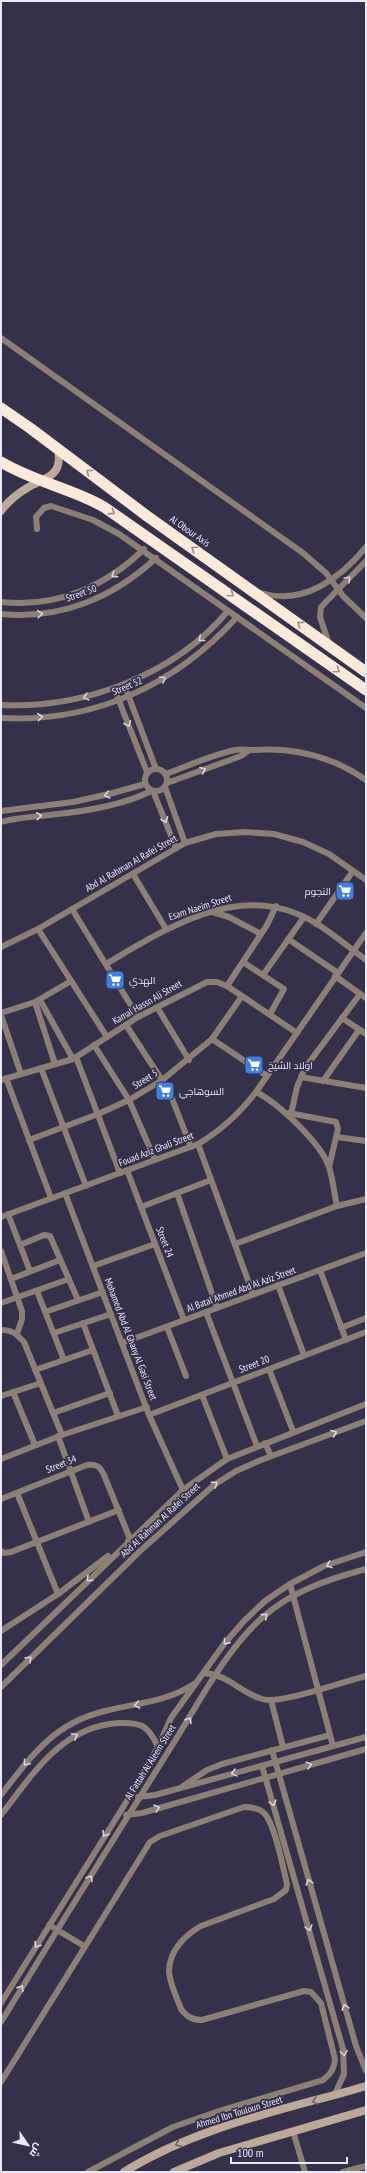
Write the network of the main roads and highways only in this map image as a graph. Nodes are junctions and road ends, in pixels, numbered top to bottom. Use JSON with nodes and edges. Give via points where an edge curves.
{"nodes":[{"id":1,"x":1,"y":408,"type":"edge"},
{"id":2,"x":1,"y":462,"type":"edge"},
{"id":3,"x":366,"y":672,"type":"edge"},
{"id":4,"x":366,"y":690,"type":"edge"}],
"edges":[{"from":3,"to":1,"type":"highway","name":"Al Obour Axis","one_way":true},
{"from":2,"to":4,"type":"highway","one_way":true,"via":[[41,482],[86,497],[104,507]]}]}
